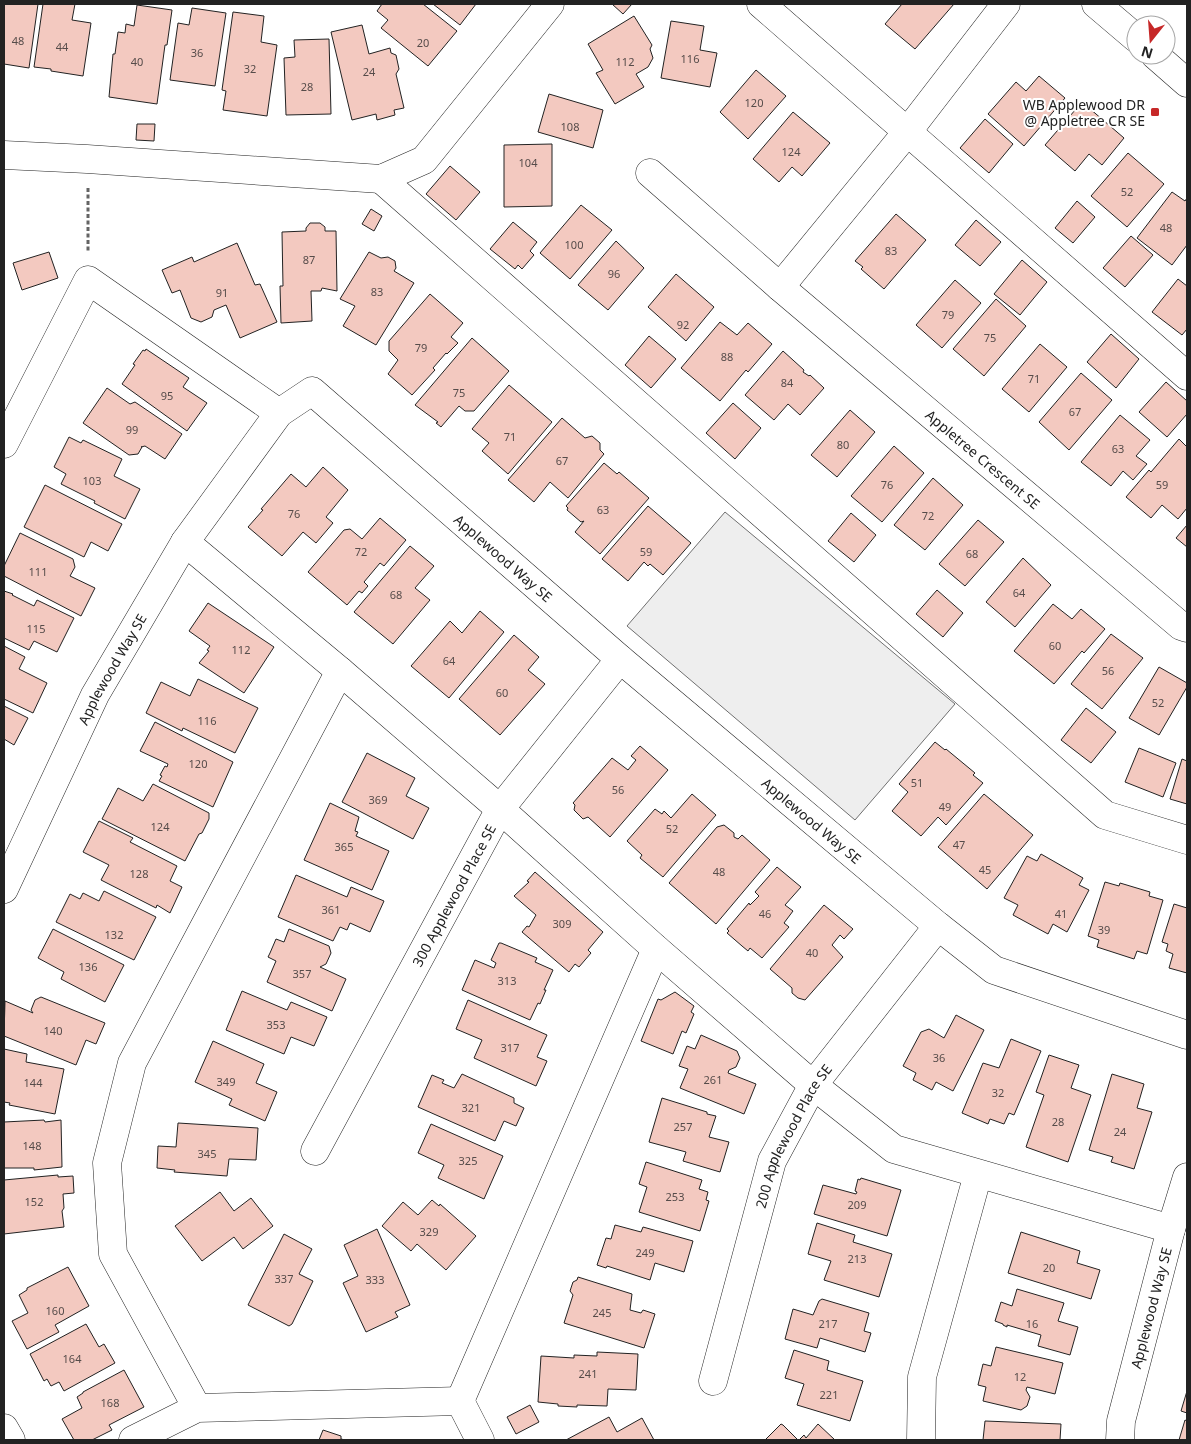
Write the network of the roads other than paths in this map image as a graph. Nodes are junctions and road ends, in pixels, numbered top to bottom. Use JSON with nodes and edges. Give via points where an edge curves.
{"nodes":[{"id":1,"x":550,"y":4,"type":"edge"},
{"id":2,"x":761,"y":4,"type":"edge"},
{"id":3,"x":1006,"y":4,"type":"edge"},
{"id":4,"x":1096,"y":4,"type":"edge"},
{"id":5,"x":1126,"y":30,"type":"edge"},
{"id":6,"x":1166,"y":65,"type":"edge"},
{"id":7,"x":1187,"y":83,"type":"edge"},
{"id":8,"x":908,"y":131,"type":"junction"},
{"id":9,"x":4,"y":155,"type":"edge"},
{"id":10,"x":650,"y":173,"type":"dead end"},
{"id":11,"x":381,"y":179,"type":"junction"},
{"id":12,"x":780,"y":287,"type":"junction"},
{"id":13,"x":1187,"y":376,"type":"edge"},
{"id":14,"x":279,"y":413,"type":"junction"},
{"id":15,"x":4,"y":444,"type":"edge"},
{"id":16,"x":185,"y":542,"type":"junction"},
{"id":17,"x":1187,"y":628,"type":"edge"},
{"id":18,"x":620,"y":659,"type":"junction"},
{"id":19,"x":340,"y":671,"type":"junction"},
{"id":20,"x":500,"y":808,"type":"junction"},
{"id":21,"x":1187,"y":840,"type":"edge"},
{"id":22,"x":4,"y":889,"type":"edge"},
{"id":23,"x":938,"y":926,"type":"junction"},
{"id":24,"x":656,"y":949,"type":"junction"},
{"id":25,"x":1187,"y":1035,"type":"edge"},
{"id":26,"x":813,"y":1085,"type":"junction"},
{"id":27,"x":315,"y":1151,"type":"dead end"},
{"id":28,"x":978,"y":1174,"type":"junction"},
{"id":29,"x":1187,"y":1177,"type":"edge"},
{"id":30,"x":1171,"y":1229,"type":"junction"},
{"id":31,"x":713,"y":1381,"type":"dead end"},
{"id":32,"x":460,"y":1401,"type":"junction"},
{"id":33,"x":197,"y":1408,"type":"junction"},
{"id":34,"x":4,"y":1428,"type":"edge"},
{"id":35,"x":11,"y":1440,"type":"edge"},
{"id":36,"x":133,"y":1440,"type":"edge"},
{"id":37,"x":480,"y":1440,"type":"edge"},
{"id":38,"x":921,"y":1440,"type":"edge"},
{"id":39,"x":1120,"y":1440,"type":"edge"}],
"edges":[{"from":1,"to":11,"type":"street","via":[[424,160]]},
{"from":2,"to":8,"type":"street"},
{"from":3,"to":8,"type":"street"},
{"from":4,"to":5,"type":"street"},
{"from":6,"to":7,"type":"street"},
{"from":8,"to":12,"type":"street"},
{"from":8,"to":13,"type":"street"},
{"from":9,"to":11,"type":"street"},
{"from":10,"to":12,"type":"street","name":"Appletree Crescent SE"},
{"from":11,"to":21,"type":"street","via":[[1105,815]]},
{"from":12,"to":17,"type":"street","name":"Appletree Crescent SE"},
{"from":14,"to":15,"type":"street","via":[[88,280]]},
{"from":14,"to":16,"type":"street","name":"Applewood Way SE"},
{"from":14,"to":18,"type":"street","name":"Applewood Way SE","via":[[312,391]]},
{"from":16,"to":19,"type":"street"},
{"from":16,"to":22,"type":"street","name":"Applewood Way SE","via":[[96,695]]},
{"from":18,"to":20,"type":"street","name":"300 Applewood Place SE"},
{"from":18,"to":23,"type":"street","name":"Applewood Way SE"},
{"from":19,"to":20,"type":"street"},
{"from":19,"to":33,"type":"street","via":[[132,1063],[107,1163],[113,1254]]},
{"from":20,"to":24,"type":"street"},
{"from":20,"to":27,"type":"street","name":"300 Applewood Place SE"},
{"from":23,"to":25,"type":"street","name":"Applewood Way SE","via":[[994,970]]},
{"from":23,"to":26,"type":"street","name":"200 Applewood Place SE"},
{"from":24,"to":26,"type":"street"},
{"from":24,"to":32,"type":"street"},
{"from":26,"to":28,"type":"street","via":[[894,1149]]},
{"from":26,"to":31,"type":"street","name":"200 Applewood Place SE","via":[[772,1161]]},
{"from":28,"to":30,"type":"street"},
{"from":28,"to":38,"type":"street","via":[[922,1377]]},
{"from":29,"to":30,"type":"street","name":"Applewood Way SE"},
{"from":30,"to":39,"type":"street","name":"Applewood Way SE","via":[[1121,1421]]},
{"from":32,"to":33,"type":"street"},
{"from":32,"to":37,"type":"street"},
{"from":33,"to":36,"type":"street"},
{"from":34,"to":35,"type":"street"}]}
